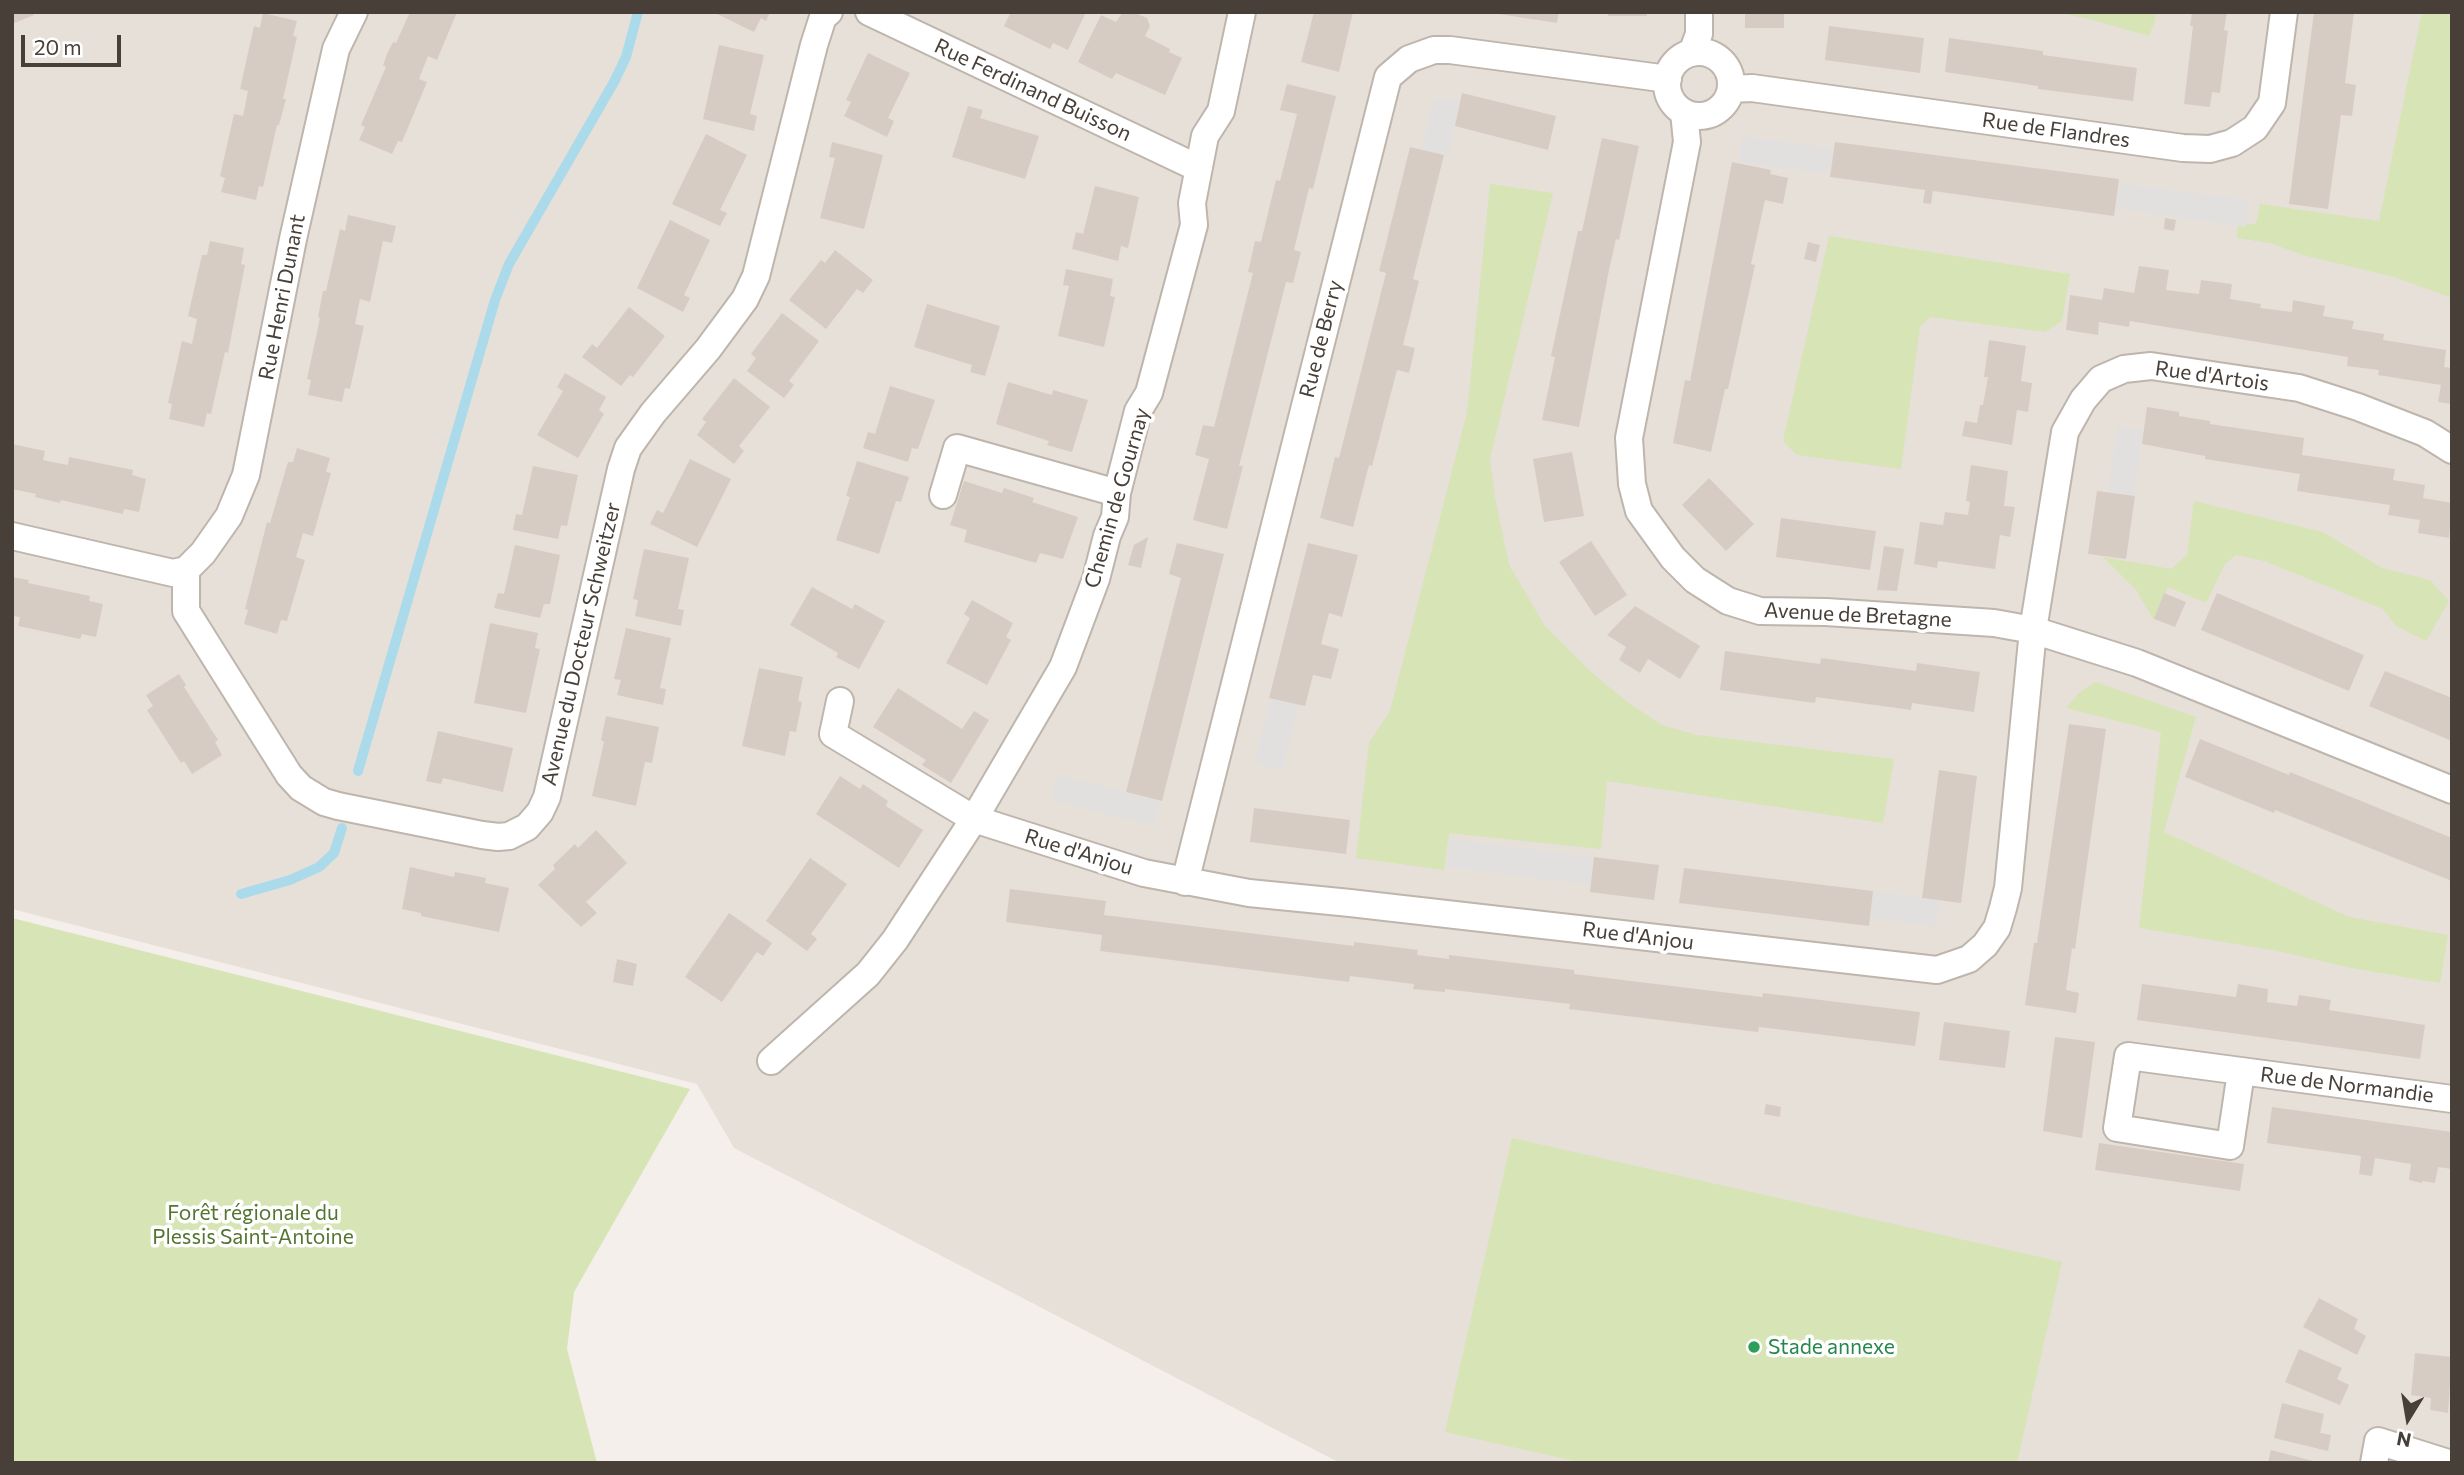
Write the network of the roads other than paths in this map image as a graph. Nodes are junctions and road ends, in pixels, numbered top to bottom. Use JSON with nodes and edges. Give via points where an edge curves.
{"nodes":[{"id":1,"x":354,"y":12,"type":"edge"},
{"id":2,"x":829,"y":12,"type":"edge"},
{"id":3,"x":869,"y":12,"type":"edge"},
{"id":4,"x":1242,"y":12,"type":"edge"},
{"id":5,"x":1699,"y":12,"type":"edge"},
{"id":6,"x":2284,"y":12,"type":"edge"},
{"id":7,"x":1692,"y":53,"type":"junction"},
{"id":8,"x":1668,"y":79,"type":"junction"},
{"id":9,"x":1731,"y":89,"type":"junction"},
{"id":10,"x":1684,"y":112,"type":"junction"},
{"id":11,"x":1198,"y":168,"type":"junction"},
{"id":12,"x":2452,"y":450,"type":"edge"},
{"id":13,"x":1117,"y":493,"type":"junction"},
{"id":14,"x":943,"y":495,"type":"dead end"},
{"id":15,"x":12,"y":536,"type":"edge"},
{"id":16,"x":186,"y":570,"type":"junction"},
{"id":17,"x":2033,"y":630,"type":"junction"},
{"id":18,"x":839,"y":701,"type":"dead end"},
{"id":19,"x":2452,"y":790,"type":"edge"},
{"id":20,"x":974,"y":819,"type":"junction"},
{"id":21,"x":1185,"y":882,"type":"junction"},
{"id":22,"x":771,"y":1061,"type":"dead end"},
{"id":23,"x":2241,"y":1072,"type":"junction"},
{"id":24,"x":2452,"y":1098,"type":"edge"},
{"id":25,"x":2374,"y":1463,"type":"edge"},
{"id":26,"x":2448,"y":1463,"type":"edge"}],
"edges":[{"from":1,"to":16,"type":"street","name":"Rue Henri Dunant","via":[[335,49],[246,475],[229,516]]},
{"from":2,"to":16,"type":"street","name":"Avenue du Docteur Schweitzer","via":[[814,45],[756,276],[708,349],[628,447],[547,797],[527,827],[498,837],[482,835],[324,803],[301,788],[186,611]]},
{"from":3,"to":11,"type":"street","name":"Rue Ferdinand Buisson"},
{"from":4,"to":11,"type":"street","name":"Chemin de Gournay","via":[[1221,111],[1205,136]]},
{"from":5,"to":7,"type":"street","via":[[1699,34]]},
{"from":6,"to":9,"type":"street","name":"Rue de Flandres","via":[[2272,103],[2255,128],[2210,149],[1752,88]]},
{"from":7,"to":8,"type":"street","via":[[1676,62]]},
{"from":7,"to":9,"type":"street","via":[[1703,52],[1722,61]]},
{"from":8,"to":10,"type":"street","via":[[1670,98]]},
{"from":8,"to":21,"type":"street","name":"Rue de Berry","via":[[1450,50],[1409,59],[1388,77]]},
{"from":9,"to":10,"type":"street","via":[[1728,99],[1713,113],[1694,116]]},
{"from":10,"to":17,"type":"street","name":"Avenue de Bretagne","via":[[1687,142],[1629,438],[1632,484],[1639,510],[1654,533],[1695,580],[1728,601],[1760,611],[1994,623]]},
{"from":11,"to":13,"type":"street","name":"Chemin de Gournay","via":[[1192,203],[1194,225]]},
{"from":12,"to":17,"type":"street","name":"Rue d'Artois","via":[[2425,433],[2299,388],[2151,366],[2124,369],[2101,379],[2065,432]]},
{"from":13,"to":14,"type":"street","via":[[957,448]]},
{"from":13,"to":20,"type":"street","name":"Chemin de Gournay","via":[[1115,517],[1096,579],[1063,667]]},
{"from":15,"to":16,"type":"street","via":[[173,573]]},
{"from":17,"to":19,"type":"street","name":"Avenue de Bretagne","via":[[2150,667]]},
{"from":17,"to":21,"type":"street","name":"Rue d'Anjou","via":[[2003,908],[1985,945],[1969,959],[1937,970]]},
{"from":18,"to":20,"type":"street","name":"Rue d'Anjou","via":[[833,734]]},
{"from":20,"to":21,"type":"street","name":"Rue d'Anjou"},
{"from":20,"to":22,"type":"street","name":"Chemin de Gournay","via":[[868,974]]},
{"from":23,"to":23,"type":"street","name":"Rue de Normandie","via":[[2128,1056],[2118,1128],[2230,1146]]},
{"from":23,"to":24,"type":"street","name":"Rue de Normandie"},
{"from":25,"to":26,"type":"street","via":[[2378,1441]]}]}
